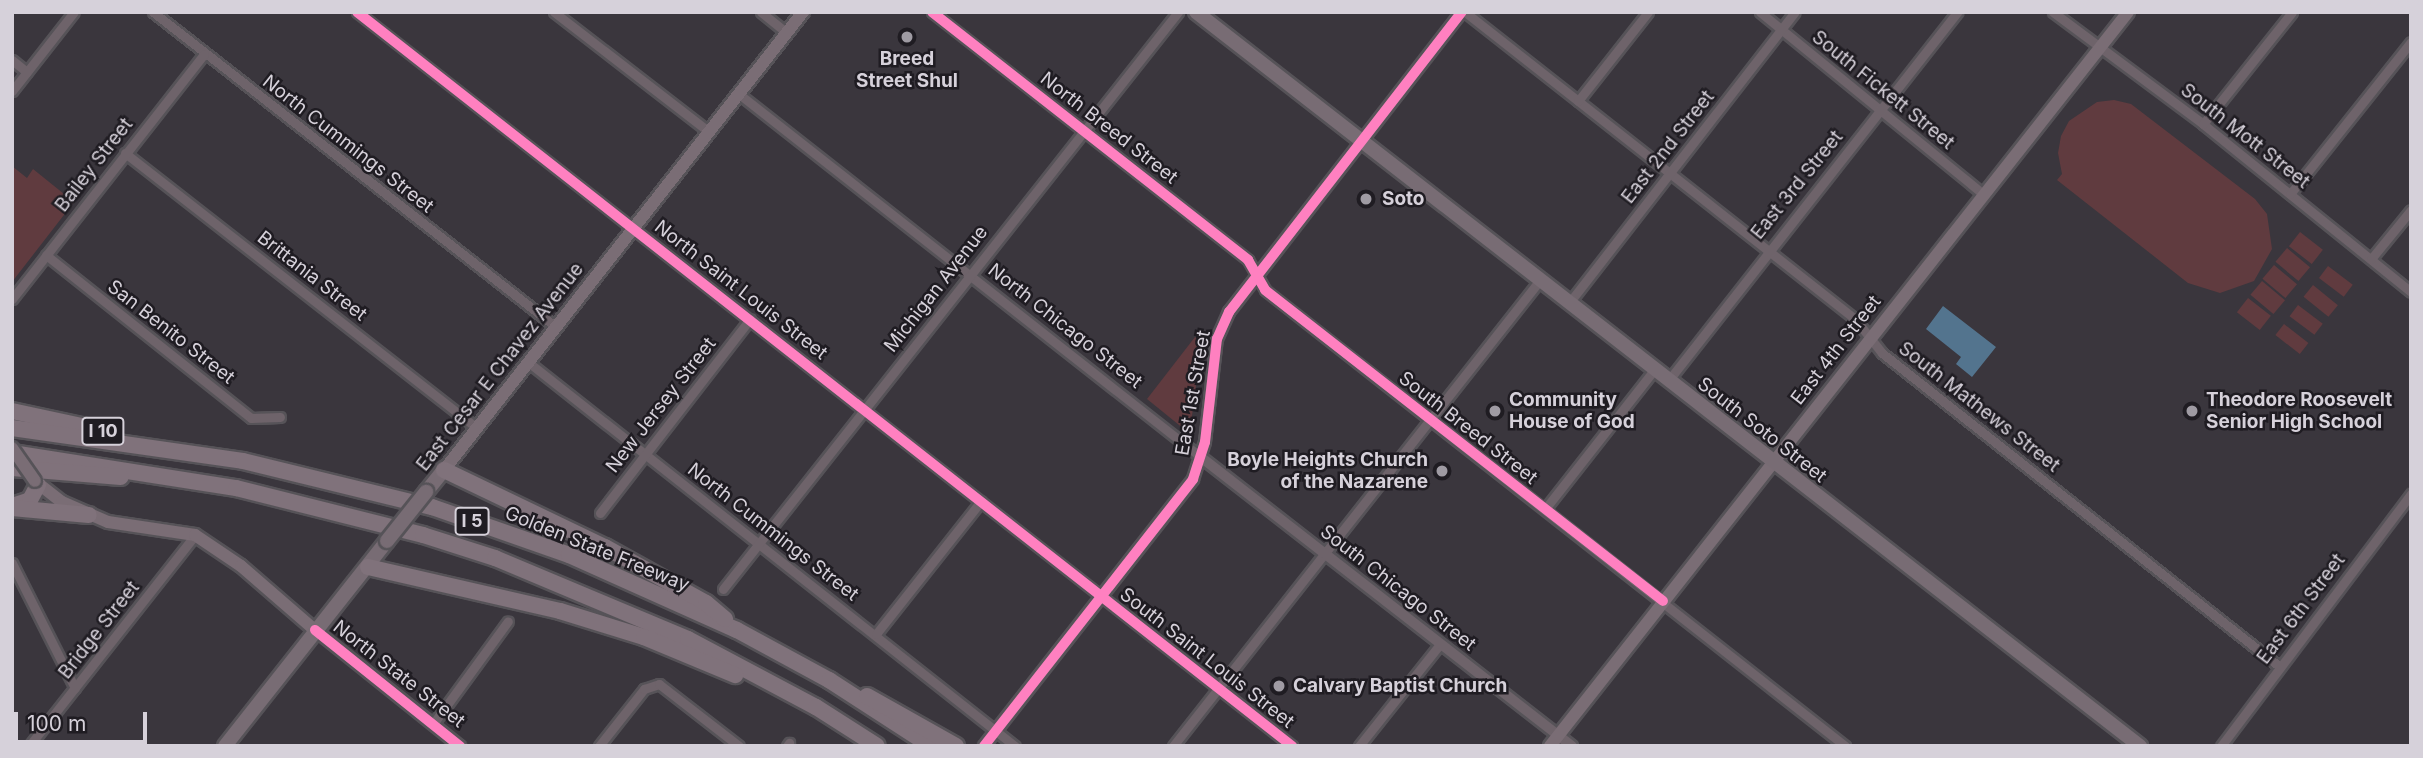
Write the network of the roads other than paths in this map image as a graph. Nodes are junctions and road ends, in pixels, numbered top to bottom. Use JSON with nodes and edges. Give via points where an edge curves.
{"nodes":[{"id":1,"x":74,"y":12,"type":"edge"},
{"id":2,"x":153,"y":12,"type":"edge"},
{"id":3,"x":357,"y":12,"type":"edge"},
{"id":4,"x":554,"y":12,"type":"edge"},
{"id":5,"x":761,"y":12,"type":"edge"},
{"id":6,"x":803,"y":12,"type":"edge"},
{"id":7,"x":932,"y":12,"type":"edge"},
{"id":8,"x":1178,"y":12,"type":"edge"},
{"id":9,"x":1196,"y":12,"type":"edge"},
{"id":10,"x":1464,"y":12,"type":"edge"},
{"id":11,"x":1648,"y":12,"type":"edge"},
{"id":12,"x":1759,"y":12,"type":"edge"},
{"id":13,"x":1795,"y":12,"type":"edge"},
{"id":14,"x":1956,"y":12,"type":"edge"},
{"id":15,"x":2053,"y":12,"type":"edge"},
{"id":16,"x":2128,"y":12,"type":"edge"},
{"id":17,"x":2292,"y":12,"type":"edge"},
{"id":18,"x":1781,"y":29,"type":"junction"},
{"id":19,"x":787,"y":33,"type":"junction"},
{"id":20,"x":2411,"y":42,"type":"edge"},
{"id":21,"x":2101,"y":47,"type":"junction"},
{"id":22,"x":204,"y":54,"type":"junction"},
{"id":23,"x":12,"y":60,"type":"edge"},
{"id":24,"x":27,"y":72,"type":"junction"},
{"id":25,"x":12,"y":91,"type":"edge"},
{"id":26,"x":739,"y":94,"type":"junction"},
{"id":27,"x":1578,"y":101,"type":"junction"},
{"id":28,"x":1879,"y":111,"type":"junction"},
{"id":29,"x":2203,"y":124,"type":"junction"},
{"id":30,"x":1083,"y":129,"type":"junction"},
{"id":31,"x":709,"y":132,"type":"junction"},
{"id":32,"x":1361,"y":143,"type":"junction"},
{"id":33,"x":125,"y":153,"type":"junction"},
{"id":34,"x":1669,"y":174,"type":"junction"},
{"id":35,"x":2290,"y":194,"type":"junction"},
{"id":36,"x":1984,"y":195,"type":"junction"},
{"id":37,"x":2411,"y":210,"type":"edge"},
{"id":38,"x":634,"y":228,"type":"junction"},
{"id":39,"x":1767,"y":250,"type":"junction"},
{"id":40,"x":46,"y":255,"type":"junction"},
{"id":41,"x":2371,"y":259,"type":"junction"},
{"id":42,"x":970,"y":275,"type":"junction"},
{"id":43,"x":1258,"y":276,"type":"junction"},
{"id":44,"x":1540,"y":281,"type":"junction"},
{"id":45,"x":2411,"y":292,"type":"edge"},
{"id":46,"x":12,"y":299,"type":"edge"},
{"id":47,"x":1569,"y":303,"type":"junction"},
{"id":48,"x":750,"y":319,"type":"junction"},
{"id":49,"x":556,"y":327,"type":"junction"},
{"id":50,"x":1871,"y":337,"type":"junction"},
{"id":51,"x":528,"y":362,"type":"junction"},
{"id":52,"x":1654,"y":370,"type":"junction"},
{"id":53,"x":1668,"y":381,"type":"junction"},
{"id":54,"x":864,"y":408,"type":"junction"},
{"id":55,"x":12,"y":411,"type":"edge"},
{"id":56,"x":280,"y":417,"type":"dead end"},
{"id":57,"x":1430,"y":421,"type":"junction"},
{"id":58,"x":12,"y":428,"type":"edge"},
{"id":59,"x":477,"y":428,"type":"junction"},
{"id":60,"x":12,"y":450,"type":"edge"},
{"id":61,"x":194,"y":453,"type":"junction"},
{"id":62,"x":645,"y":454,"type":"junction"},
{"id":63,"x":1202,"y":458,"type":"junction"},
{"id":64,"x":1773,"y":462,"type":"junction"},
{"id":65,"x":12,"y":468,"type":"edge"},
{"id":66,"x":444,"y":470,"type":"junction"},
{"id":67,"x":193,"y":480,"type":"junction"},
{"id":68,"x":37,"y":483,"type":"junction"},
{"id":69,"x":2411,"y":494,"type":"edge"},
{"id":70,"x":981,"y":501,"type":"junction"},
{"id":71,"x":12,"y":507,"type":"edge"},
{"id":72,"x":1545,"y":509,"type":"junction"},
{"id":73,"x":600,"y":513,"type":"dead end"},
{"id":74,"x":89,"y":515,"type":"junction"},
{"id":75,"x":195,"y":535,"type":"junction"},
{"id":76,"x":759,"y":545,"type":"junction"},
{"id":77,"x":1326,"y":553,"type":"junction"},
{"id":78,"x":12,"y":563,"type":"edge"},
{"id":79,"x":368,"y":566,"type":"junction"},
{"id":80,"x":723,"y":589,"type":"dead end"},
{"id":81,"x":1101,"y":597,"type":"junction"},
{"id":82,"x":1663,"y":601,"type":"junction"},
{"id":83,"x":508,"y":621,"type":"dead end"},
{"id":84,"x":737,"y":630,"type":"junction"},
{"id":85,"x":315,"y":631,"type":"junction"},
{"id":86,"x":876,"y":634,"type":"junction"},
{"id":87,"x":1440,"y":644,"type":"junction"},
{"id":88,"x":2280,"y":667,"type":"junction"},
{"id":89,"x":829,"y":680,"type":"junction"},
{"id":90,"x":75,"y":688,"type":"junction"},
{"id":91,"x":1218,"y":688,"type":"junction"},
{"id":92,"x":816,"y":707,"type":"junction"},
{"id":93,"x":433,"y":724,"type":"junction"},
{"id":94,"x":996,"y":731,"type":"junction"},
{"id":95,"x":1554,"y":740,"type":"edge"},
{"id":96,"x":29,"y":746,"type":"edge"},
{"id":97,"x":225,"y":746,"type":"edge"},
{"id":98,"x":460,"y":746,"type":"edge"},
{"id":99,"x":599,"y":746,"type":"edge"},
{"id":100,"x":739,"y":746,"type":"edge"},
{"id":101,"x":877,"y":746,"type":"edge"},
{"id":102,"x":931,"y":746,"type":"edge"},
{"id":103,"x":956,"y":746,"type":"edge"},
{"id":104,"x":984,"y":746,"type":"edge"},
{"id":105,"x":1015,"y":746,"type":"edge"},
{"id":106,"x":1173,"y":746,"type":"edge"},
{"id":107,"x":1292,"y":746,"type":"edge"},
{"id":108,"x":1359,"y":746,"type":"edge"},
{"id":109,"x":1572,"y":746,"type":"edge"},
{"id":110,"x":1844,"y":746,"type":"edge"},
{"id":111,"x":2140,"y":746,"type":"edge"},
{"id":112,"x":2221,"y":746,"type":"edge"}],
"edges":[{"from":1,"to":24,"type":"street"},
{"from":2,"to":22,"type":"street","name":"North Cummings Street"},
{"from":3,"to":38,"type":"street","name":"North Saint Louis Street"},
{"from":4,"to":31,"type":"street"},
{"from":5,"to":19,"type":"street"},
{"from":6,"to":19,"type":"main road","name":"East Cesar E Chavez Avenue"},
{"from":7,"to":30,"type":"street","name":"North Breed Street"},
{"from":8,"to":30,"type":"street","name":"Michigan Avenue"},
{"from":9,"to":32,"type":"main road","name":"South Soto Street"},
{"from":10,"to":27,"type":"street","name":"South Mathews Street"},
{"from":10,"to":32,"type":"street","name":"East 1st Street"},
{"from":11,"to":27,"type":"street"},
{"from":12,"to":18,"type":"street","name":"South Fickett Street"},
{"from":13,"to":18,"type":"street","name":"East 2nd Street"},
{"from":14,"to":28,"type":"street","name":"East 3rd Street"},
{"from":15,"to":21,"type":"street","name":"South Mott Street"},
{"from":16,"to":21,"type":"main road","name":"East 4th Street"},
{"from":17,"to":29,"type":"street"},
{"from":18,"to":28,"type":"street","name":"South Fickett Street"},
{"from":18,"to":34,"type":"street","name":"East 2nd Street"},
{"from":19,"to":26,"type":"main road","name":"East Cesar E Chavez Avenue"},
{"from":20,"to":35,"type":"street"},
{"from":21,"to":29,"type":"street","name":"South Mott Street"},
{"from":21,"to":36,"type":"main road","name":"East 4th Street"},
{"from":22,"to":33,"type":"street","name":"Bailey Street"},
{"from":22,"to":49,"type":"street","name":"North Cummings Street"},
{"from":23,"to":24,"type":"street"},
{"from":24,"to":25,"type":"street"},
{"from":26,"to":31,"type":"main road","name":"East Cesar E Chavez Avenue"},
{"from":26,"to":42,"type":"street","name":"North Chicago Street"},
{"from":27,"to":34,"type":"street","name":"South Mathews Street"},
{"from":28,"to":36,"type":"street","name":"South Fickett Street"},
{"from":28,"to":39,"type":"street","name":"East 3rd Street"},
{"from":29,"to":35,"type":"street","name":"South Mott Street"},
{"from":30,"to":42,"type":"street","name":"Michigan Avenue"},
{"from":30,"to":43,"type":"street","name":"North Breed Street","via":[[1248,260]]},
{"from":31,"to":38,"type":"main road","name":"East Cesar E Chavez Avenue"},
{"from":32,"to":43,"type":"street","name":"East 1st Street"},
{"from":32,"to":44,"type":"main road","name":"South Soto Street"},
{"from":33,"to":40,"type":"street","name":"Bailey Street"},
{"from":33,"to":59,"type":"street","name":"Brittania Street"},
{"from":34,"to":39,"type":"street","name":"South Mathews Street"},
{"from":34,"to":47,"type":"street","name":"East 2nd Street"},
{"from":35,"to":41,"type":"street","name":"South Mott Street"},
{"from":36,"to":50,"type":"main road","name":"East 4th Street"},
{"from":37,"to":41,"type":"street"},
{"from":38,"to":48,"type":"street","name":"North Saint Louis Street"},
{"from":38,"to":49,"type":"main road","name":"East Cesar E Chavez Avenue"},
{"from":39,"to":50,"type":"street","name":"South Mathews Street"},
{"from":39,"to":53,"type":"street","name":"East 3rd Street"},
{"from":40,"to":46,"type":"street","name":"Bailey Street"},
{"from":40,"to":56,"type":"street","name":"San Benito Street","via":[[251,418]]},
{"from":41,"to":45,"type":"street","name":"South Mott Street"},
{"from":42,"to":54,"type":"street","name":"Michigan Avenue"},
{"from":42,"to":63,"type":"street","name":"North Chicago Street"},
{"from":43,"to":57,"type":"street","name":"South Breed Street","via":[[1265,290]]},
{"from":43,"to":63,"type":"street","name":"East 1st Street","via":[[1229,312],[1217,339]]},
{"from":44,"to":47,"type":"main road","name":"South Soto Street"},
{"from":44,"to":57,"type":"street"},
{"from":47,"to":52,"type":"main road","name":"South Soto Street"},
{"from":48,"to":54,"type":"street","name":"North Saint Louis Street"},
{"from":48,"to":62,"type":"street","name":"New Jersey Street"},
{"from":49,"to":51,"type":"main road","name":"East Cesar E Chavez Avenue"},
{"from":50,"to":64,"type":"main road","name":"East 4th Street"},
{"from":50,"to":88,"type":"street","name":"South Mathews Street","via":[[1882,353]]},
{"from":51,"to":59,"type":"main road","name":"East Cesar E Chavez Avenue"},
{"from":51,"to":62,"type":"street","name":"North Cummings Street"},
{"from":52,"to":53,"type":"main road","name":"South Soto Street"},
{"from":52,"to":72,"type":"street"},
{"from":53,"to":64,"type":"main road","name":"South Soto Street"},
{"from":54,"to":70,"type":"street","name":"North Saint Louis Street"},
{"from":54,"to":76,"type":"street","name":"Michigan Avenue"},
{"from":55,"to":61,"type":"highway","number":"I 10"},
{"from":57,"to":72,"type":"street","name":"South Breed Street"},
{"from":57,"to":77,"type":"street"},
{"from":58,"to":61,"type":"highway","name":"Golden State Freeway","number":"I 5"},
{"from":59,"to":66,"type":"main road","name":"East Cesar E Chavez Avenue"},
{"from":60,"to":67,"type":"highway","number":"I 5"},
{"from":60,"to":68,"type":"main road","name":"North State Street","bridge":true},
{"from":61,"to":84,"type":"highway","name":"Golden State Freeway","number":"I 5","via":[[293,471],[432,507],[569,555]]},
{"from":62,"to":73,"type":"street","name":"New Jersey Street"},
{"from":62,"to":76,"type":"street","name":"North Cummings Street"},
{"from":63,"to":77,"type":"street","name":"South Chicago Street"},
{"from":63,"to":81,"type":"street","name":"East 1st Street","via":[[1180,498]]},
{"from":64,"to":82,"type":"main road","name":"East 4th Street"},
{"from":64,"to":111,"type":"main road","name":"South Soto Street"},
{"from":65,"to":67,"type":"highway"},
{"from":66,"to":79,"type":"main road","name":"East Cesar E Chavez Avenue","bridge":true},
{"from":66,"to":84,"type":"highway","via":[[605,547],[706,603]]},
{"from":67,"to":92,"type":"highway","number":"I 5","via":[[411,531],[495,558],[688,639]]},
{"from":68,"to":71,"type":"highway","via":[[30,500]]},
{"from":68,"to":74,"type":"main road","name":"North State Street"},
{"from":69,"to":88,"type":"street","name":"East 6th Street"},
{"from":70,"to":81,"type":"street","name":"North Saint Louis Street"},
{"from":70,"to":86,"type":"street"},
{"from":71,"to":74,"type":"highway"},
{"from":72,"to":82,"type":"street","name":"South Breed Street"},
{"from":74,"to":75,"type":"main road","name":"North State Street","via":[[123,525]]},
{"from":75,"to":85,"type":"main road","name":"North State Street","via":[[241,566]]},
{"from":75,"to":90,"type":"street","name":"Bridge Street"},
{"from":76,"to":80,"type":"street","name":"Michigan Avenue"},
{"from":76,"to":86,"type":"street","name":"North Cummings Street"},
{"from":77,"to":87,"type":"street","name":"South Chicago Street"},
{"from":77,"to":91,"type":"street"},
{"from":78,"to":90,"type":"street"},
{"from":79,"to":85,"type":"main road","name":"East Cesar E Chavez Avenue"},
{"from":79,"to":92,"type":"highway","via":[[560,611],[632,634]]},
{"from":81,"to":91,"type":"street","name":"South Saint Louis Street"},
{"from":81,"to":94,"type":"street","name":"East 1st Street"},
{"from":82,"to":95,"type":"main road","name":"East 4th Street"},
{"from":82,"to":110,"type":"street","name":"South Breed Street"},
{"from":83,"to":93,"type":"street"},
{"from":84,"to":89,"type":"highway","name":"Golden State Freeway","number":"I 5"},
{"from":85,"to":93,"type":"street","name":"North State Street"},
{"from":85,"to":97,"type":"main road","name":"East Cesar E Chavez Avenue"},
{"from":86,"to":94,"type":"street","name":"North Cummings Street"},
{"from":87,"to":95,"type":"street","name":"South Chicago Street"},
{"from":87,"to":108,"type":"street"},
{"from":88,"to":112,"type":"street","name":"East 6th Street"},
{"from":89,"to":102,"type":"highway","name":"Golden State Freeway","number":"I 5"},
{"from":89,"to":103,"type":"highway","via":[[890,705]]},
{"from":90,"to":96,"type":"street","name":"Bridge Street"},
{"from":91,"to":106,"type":"street"},
{"from":91,"to":107,"type":"street","name":"South Saint Louis Street"},
{"from":92,"to":101,"type":"highway","number":"I 5"},
{"from":93,"to":98,"type":"street","name":"North State Street"},
{"from":94,"to":104,"type":"street","name":"East 1st Street"},
{"from":94,"to":105,"type":"street","name":"North Cummings Street"},
{"from":95,"to":109,"type":"street","name":"South Chicago Street"},
{"from":99,"to":100,"type":"street","via":[[651,685],[659,684]]}]}
